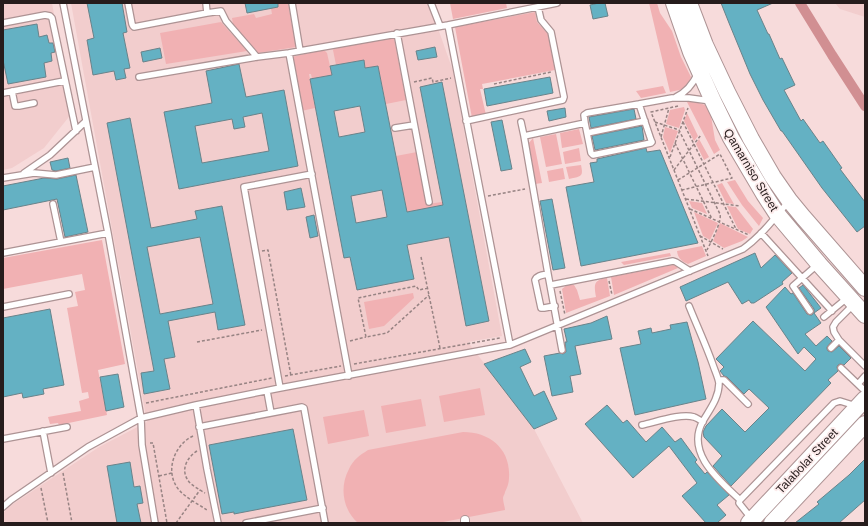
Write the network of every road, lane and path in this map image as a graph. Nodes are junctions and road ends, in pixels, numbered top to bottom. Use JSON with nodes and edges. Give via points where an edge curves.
{"nodes":[{"id":1,"x":63,"y":3,"type":"edge"},
{"id":2,"x":128,"y":3,"type":"edge"},
{"id":3,"x":206,"y":3,"type":"edge"},
{"id":4,"x":292,"y":3,"type":"edge"},
{"id":5,"x":431,"y":3,"type":"edge"},
{"id":6,"x":557,"y":3,"type":"edge"},
{"id":7,"x":674,"y":3,"type":"edge"},
{"id":8,"x":690,"y":3,"type":"edge"},
{"id":9,"x":538,"y":7,"type":"junction"},
{"id":10,"x":207,"y":13,"type":"junction"},
{"id":11,"x":3,"y":23,"type":"edge"},
{"id":12,"x":448,"y":25,"type":"junction"},
{"id":13,"x":440,"y":26,"type":"junction"},
{"id":14,"x":397,"y":33,"type":"junction"},
{"id":15,"x":300,"y":51,"type":"junction"},
{"id":16,"x":289,"y":53,"type":"junction"},
{"id":17,"x":257,"y":58,"type":"junction"},
{"id":18,"x":699,"y":70,"type":"junction"},
{"id":19,"x":559,"y":71,"type":"junction"},
{"id":20,"x":458,"y":77,"type":"junction"},
{"id":21,"x":139,"y":78,"type":"dead end"},
{"id":22,"x":64,"y":81,"type":"junction"},
{"id":23,"x":406,"y":84,"type":"junction"},
{"id":24,"x":494,"y":84,"type":"dead end"},
{"id":25,"x":12,"y":91,"type":"junction"},
{"id":26,"x":3,"y":93,"type":"edge"},
{"id":27,"x":672,"y":98,"type":"junction"},
{"id":28,"x":713,"y":101,"type":"junction"},
{"id":29,"x":34,"y":102,"type":"dead end"},
{"id":30,"x":639,"y":104,"type":"junction"},
{"id":31,"x":680,"y":106,"type":"dead end"},
{"id":32,"x":669,"y":108,"type":"junction"},
{"id":33,"x":688,"y":108,"type":"dead end"},
{"id":34,"x":86,"y":121,"type":"junction"},
{"id":35,"x":466,"y":121,"type":"junction"},
{"id":36,"x":645,"y":121,"type":"junction"},
{"id":37,"x":521,"y":122,"type":"dead end"},
{"id":38,"x":655,"y":122,"type":"junction"},
{"id":39,"x":683,"y":122,"type":"junction"},
{"id":40,"x":414,"y":124,"type":"junction"},
{"id":41,"x":585,"y":124,"type":"junction"},
{"id":42,"x":665,"y":125,"type":"junction"},
{"id":43,"x":395,"y":128,"type":"dead end"},
{"id":44,"x":76,"y":130,"type":"junction"},
{"id":45,"x":679,"y":130,"type":"junction"},
{"id":46,"x":587,"y":134,"type":"junction"},
{"id":47,"x":701,"y":134,"type":"dead end"},
{"id":48,"x":524,"y":136,"type":"junction"},
{"id":49,"x":661,"y":137,"type":"junction"},
{"id":50,"x":675,"y":143,"type":"junction"},
{"id":51,"x":694,"y":144,"type":"junction"},
{"id":52,"x":689,"y":150,"type":"junction"},
{"id":53,"x":670,"y":158,"type":"junction"},
{"id":54,"x":683,"y":159,"type":"junction"},
{"id":55,"x":704,"y":164,"type":"junction"},
{"id":56,"x":95,"y":168,"type":"junction"},
{"id":57,"x":698,"y":168,"type":"junction"},
{"id":58,"x":674,"y":170,"type":"junction"},
{"id":59,"x":690,"y":173,"type":"junction"},
{"id":60,"x":22,"y":174,"type":"junction"},
{"id":61,"x":312,"y":174,"type":"junction"},
{"id":62,"x":3,"y":178,"type":"edge"},
{"id":63,"x":678,"y":180,"type":"junction"},
{"id":64,"x":713,"y":182,"type":"junction"},
{"id":65,"x":706,"y":184,"type":"junction"},
{"id":66,"x":696,"y":186,"type":"junction"},
{"id":67,"x":533,"y":187,"type":"junction"},
{"id":68,"x":682,"y":190,"type":"junction"},
{"id":69,"x":481,"y":197,"type":"junction"},
{"id":70,"x":686,"y":199,"type":"junction"},
{"id":71,"x":789,"y":200,"type":"junction"},
{"id":72,"x":704,"y":201,"type":"junction"},
{"id":73,"x":429,"y":202,"type":"dead end"},
{"id":74,"x":715,"y":203,"type":"junction"},
{"id":75,"x":53,"y":204,"type":"dead end"},
{"id":76,"x":724,"y":204,"type":"junction"},
{"id":77,"x":740,"y":206,"type":"dead end"},
{"id":78,"x":690,"y":208,"type":"junction"},
{"id":79,"x":777,"y":214,"type":"junction"},
{"id":80,"x":712,"y":219,"type":"junction"},
{"id":81,"x":720,"y":222,"type":"junction"},
{"id":82,"x":736,"y":229,"type":"junction"},
{"id":83,"x":108,"y":233,"type":"junction"},
{"id":84,"x":761,"y":234,"type":"junction"},
{"id":85,"x":700,"y":236,"type":"junction"},
{"id":86,"x":751,"y":236,"type":"dead end"},
{"id":87,"x":61,"y":242,"type":"junction"},
{"id":88,"x":711,"y":242,"type":"junction"},
{"id":89,"x":725,"y":250,"type":"dead end"},
{"id":90,"x":256,"y":252,"type":"junction"},
{"id":91,"x":706,"y":252,"type":"junction"},
{"id":92,"x":3,"y":253,"type":"edge"},
{"id":93,"x":422,"y":257,"type":"dead end"},
{"id":94,"x":709,"y":257,"type":"dead end"},
{"id":95,"x":819,"y":264,"type":"junction"},
{"id":96,"x":690,"y":271,"type":"junction"},
{"id":97,"x":548,"y":274,"type":"junction"},
{"id":98,"x":608,"y":274,"type":"junction"},
{"id":99,"x":803,"y":278,"type":"junction"},
{"id":100,"x":551,"y":285,"type":"junction"},
{"id":101,"x":428,"y":288,"type":"junction"},
{"id":102,"x":865,"y":288,"type":"edge"},
{"id":103,"x":69,"y":294,"type":"dead end"},
{"id":104,"x":429,"y":296,"type":"junction"},
{"id":105,"x":612,"y":297,"type":"dead end"},
{"id":106,"x":856,"y":305,"type":"edge"},
{"id":107,"x":3,"y":306,"type":"edge"},
{"id":108,"x":555,"y":306,"type":"junction"},
{"id":109,"x":689,"y":306,"type":"dead end"},
{"id":110,"x":810,"y":311,"type":"dead end"},
{"id":111,"x":832,"y":311,"type":"junction"},
{"id":112,"x":824,"y":317,"type":"dead end"},
{"id":113,"x":558,"y":325,"type":"junction"},
{"id":114,"x":270,"y":328,"type":"junction"},
{"id":115,"x":508,"y":336,"type":"junction"},
{"id":116,"x":366,"y":337,"type":"junction"},
{"id":117,"x":839,"y":340,"type":"junction"},
{"id":118,"x":197,"y":342,"type":"dead end"},
{"id":119,"x":342,"y":342,"type":"junction"},
{"id":120,"x":510,"y":345,"type":"junction"},
{"id":121,"x":831,"y":348,"type":"dead end"},
{"id":122,"x":440,"y":349,"type":"junction"},
{"id":123,"x":562,"y":350,"type":"dead end"},
{"id":124,"x":442,"y":358,"type":"junction"},
{"id":125,"x":347,"y":365,"type":"junction"},
{"id":126,"x":865,"y":366,"type":"edge"},
{"id":127,"x":841,"y":368,"type":"dead end"},
{"id":128,"x":290,"y":375,"type":"junction"},
{"id":129,"x":349,"y":376,"type":"junction"},
{"id":130,"x":865,"y":376,"type":"edge"},
{"id":131,"x":278,"y":377,"type":"junction"},
{"id":132,"x":719,"y":380,"type":"junction"},
{"id":133,"x":858,"y":384,"type":"junction"},
{"id":134,"x":292,"y":386,"type":"junction"},
{"id":135,"x":280,"y":388,"type":"junction"},
{"id":136,"x":267,"y":391,"type":"junction"},
{"id":137,"x":865,"y":391,"type":"edge"},
{"id":138,"x":862,"y":403,"type":"edge"},
{"id":139,"x":748,"y":404,"type":"dead end"},
{"id":140,"x":196,"y":405,"type":"junction"},
{"id":141,"x":271,"y":413,"type":"junction"},
{"id":142,"x":147,"y":416,"type":"junction"},
{"id":143,"x":140,"y":418,"type":"junction"},
{"id":144,"x":703,"y":422,"type":"junction"},
{"id":145,"x":865,"y":424,"type":"edge"},
{"id":146,"x":642,"y":425,"type":"dead end"},
{"id":147,"x":67,"y":427,"type":"dead end"},
{"id":148,"x":199,"y":427,"type":"junction"},
{"id":149,"x":43,"y":431,"type":"junction"},
{"id":150,"x":200,"y":434,"type":"junction"},
{"id":151,"x":3,"y":439,"type":"edge"},
{"id":152,"x":142,"y":445,"type":"junction"},
{"id":153,"x":203,"y":448,"type":"junction"},
{"id":154,"x":62,"y":465,"type":"junction"},
{"id":155,"x":51,"y":472,"type":"junction"},
{"id":156,"x":172,"y":474,"type":"junction"},
{"id":157,"x":159,"y":476,"type":"junction"},
{"id":158,"x":40,"y":480,"type":"junction"},
{"id":159,"x":200,"y":490,"type":"junction"},
{"id":160,"x":213,"y":498,"type":"junction"},
{"id":161,"x":193,"y":500,"type":"junction"},
{"id":162,"x":740,"y":500,"type":"junction"},
{"id":163,"x":3,"y":506,"type":"edge"},
{"id":164,"x":323,"y":508,"type":"junction"},
{"id":165,"x":217,"y":516,"type":"junction"},
{"id":166,"x":751,"y":521,"type":"edge"},
{"id":167,"x":48,"y":523,"type":"edge"},
{"id":168,"x":72,"y":523,"type":"edge"},
{"id":169,"x":155,"y":523,"type":"edge"},
{"id":170,"x":166,"y":523,"type":"edge"},
{"id":171,"x":176,"y":523,"type":"edge"},
{"id":172,"x":218,"y":523,"type":"edge"},
{"id":173,"x":246,"y":523,"type":"edge"},
{"id":174,"x":325,"y":523,"type":"edge"},
{"id":175,"x":772,"y":523,"type":"edge"}],
"edges":[{"from":1,"to":34,"type":"lane"},
{"from":2,"to":10,"type":"lane","via":[[134,27]]},
{"from":3,"to":10,"type":"lane"},
{"from":4,"to":15,"type":"lane"},
{"from":5,"to":13,"type":"lane"},
{"from":6,"to":9,"type":"lane"},
{"from":7,"to":18,"type":"main road","name":"Qamarniso Street"},
{"from":8,"to":71,"type":"main road","name":"Qamarniso Street","via":[[705,45],[727,92],[761,157]]},
{"from":9,"to":12,"type":"lane"},
{"from":9,"to":19,"type":"lane","via":[[541,20],[551,32]]},
{"from":10,"to":17,"type":"lane","via":[[222,12],[226,21]]},
{"from":11,"to":22,"type":"lane","via":[[50,16]]},
{"from":12,"to":13,"type":"lane"},
{"from":12,"to":20,"type":"lane"},
{"from":13,"to":14,"type":"lane"},
{"from":14,"to":15,"type":"lane"},
{"from":14,"to":23,"type":"lane"},
{"from":15,"to":16,"type":"lane"},
{"from":16,"to":17,"type":"lane"},
{"from":16,"to":61,"type":"lane"},
{"from":17,"to":21,"type":"lane"},
{"from":18,"to":27,"type":"lane","via":[[691,86]]},
{"from":18,"to":28,"type":"main road","name":"Qamarniso Street"},
{"from":19,"to":24,"type":"path"},
{"from":19,"to":35,"type":"lane","via":[[563,100]]},
{"from":20,"to":23,"type":"path","via":[[433,82],[432,78]]},
{"from":20,"to":35,"type":"lane"},
{"from":22,"to":25,"type":"lane"},
{"from":22,"to":44,"type":"lane"},
{"from":23,"to":40,"type":"lane"},
{"from":25,"to":26,"type":"lane"},
{"from":25,"to":29,"type":"lane","via":[[15,106]]},
{"from":27,"to":28,"type":"lane"},
{"from":27,"to":30,"type":"lane"},
{"from":28,"to":79,"type":"main road","name":"Qamarniso Street","via":[[734,144]]},
{"from":30,"to":36,"type":"lane"},
{"from":30,"to":41,"type":"lane","via":[[585,114]]},
{"from":31,"to":32,"type":"path"},
{"from":32,"to":38,"type":"path","via":[[651,112]]},
{"from":32,"to":42,"type":"path"},
{"from":33,"to":39,"type":"path"},
{"from":34,"to":44,"type":"lane"},
{"from":34,"to":56,"type":"lane"},
{"from":35,"to":69,"type":"lane"},
{"from":36,"to":46,"type":"lane"},
{"from":36,"to":46,"type":"lane","via":[[652,142],[649,144],[592,155]]},
{"from":37,"to":48,"type":"lane"},
{"from":38,"to":42,"type":"path"},
{"from":38,"to":49,"type":"path"},
{"from":39,"to":45,"type":"path"},
{"from":39,"to":51,"type":"path"},
{"from":40,"to":43,"type":"lane"},
{"from":40,"to":73,"type":"lane"},
{"from":41,"to":46,"type":"lane"},
{"from":41,"to":48,"type":"lane"},
{"from":42,"to":45,"type":"path"},
{"from":42,"to":49,"type":"path"},
{"from":44,"to":60,"type":"lane","via":[[45,159]]},
{"from":45,"to":50,"type":"path"},
{"from":45,"to":52,"type":"path"},
{"from":47,"to":51,"type":"path"},
{"from":48,"to":67,"type":"lane"},
{"from":49,"to":53,"type":"path"},
{"from":50,"to":53,"type":"path"},
{"from":50,"to":54,"type":"path"},
{"from":51,"to":52,"type":"path"},
{"from":51,"to":55,"type":"path"},
{"from":52,"to":54,"type":"path"},
{"from":52,"to":57,"type":"path"},
{"from":53,"to":58,"type":"path"},
{"from":54,"to":58,"type":"path"},
{"from":54,"to":59,"type":"path"},
{"from":55,"to":57,"type":"path"},
{"from":55,"to":64,"type":"path"},
{"from":55,"to":64,"type":"path","via":[[720,154],[732,178]]},
{"from":56,"to":60,"type":"lane","via":[[56,175]]},
{"from":56,"to":83,"type":"lane"},
{"from":57,"to":59,"type":"path"},
{"from":57,"to":65,"type":"path"},
{"from":58,"to":63,"type":"path"},
{"from":59,"to":63,"type":"path"},
{"from":59,"to":66,"type":"path"},
{"from":60,"to":62,"type":"lane"},
{"from":61,"to":90,"type":"lane","via":[[244,187]]},
{"from":61,"to":119,"type":"lane"},
{"from":63,"to":68,"type":"path"},
{"from":64,"to":65,"type":"path"},
{"from":64,"to":76,"type":"path"},
{"from":65,"to":66,"type":"path"},
{"from":65,"to":74,"type":"path"},
{"from":66,"to":68,"type":"path"},
{"from":66,"to":72,"type":"path"},
{"from":67,"to":69,"type":"path"},
{"from":67,"to":97,"type":"lane"},
{"from":68,"to":70,"type":"path"},
{"from":69,"to":115,"type":"lane"},
{"from":70,"to":72,"type":"path"},
{"from":70,"to":78,"type":"path"},
{"from":71,"to":79,"type":"lane"},
{"from":71,"to":102,"type":"main road","name":"Qamarniso Street"},
{"from":72,"to":74,"type":"path"},
{"from":72,"to":80,"type":"path"},
{"from":74,"to":76,"type":"path"},
{"from":74,"to":81,"type":"path","via":[[721,216]]},
{"from":75,"to":87,"type":"lane"},
{"from":76,"to":77,"type":"path"},
{"from":76,"to":82,"type":"path"},
{"from":78,"to":80,"type":"path"},
{"from":78,"to":85,"type":"path"},
{"from":79,"to":84,"type":"lane"},
{"from":79,"to":95,"type":"main road","name":"Qamarniso Street"},
{"from":80,"to":81,"type":"path"},
{"from":81,"to":82,"type":"path"},
{"from":81,"to":88,"type":"path"},
{"from":82,"to":86,"type":"path"},
{"from":83,"to":87,"type":"lane"},
{"from":83,"to":143,"type":"lane"},
{"from":84,"to":96,"type":"lane","via":[[743,249]]},
{"from":84,"to":99,"type":"lane"},
{"from":85,"to":88,"type":"path"},
{"from":85,"to":91,"type":"path"},
{"from":87,"to":92,"type":"lane"},
{"from":88,"to":89,"type":"path"},
{"from":88,"to":91,"type":"path"},
{"from":90,"to":114,"type":"lane"},
{"from":90,"to":128,"type":"path","via":[[268,250]]},
{"from":91,"to":94,"type":"path"},
{"from":93,"to":101,"type":"path"},
{"from":95,"to":99,"type":"lane"},
{"from":95,"to":106,"type":"main road","name":"Qamarniso Street"},
{"from":96,"to":98,"type":"lane","via":[[673,261]]},
{"from":96,"to":113,"type":"lane"},
{"from":97,"to":100,"type":"lane"},
{"from":97,"to":108,"type":"lane","via":[[536,277],[535,280],[541,308]]},
{"from":98,"to":100,"type":"lane"},
{"from":98,"to":105,"type":"path"},
{"from":99,"to":110,"type":"lane","via":[[793,286]]},
{"from":99,"to":111,"type":"lane"},
{"from":100,"to":108,"type":"lane"},
{"from":101,"to":104,"type":"path"},
{"from":101,"to":116,"type":"path","via":[[419,290],[416,286],[358,298]]},
{"from":103,"to":107,"type":"lane"},
{"from":104,"to":116,"type":"path","via":[[387,333]]},
{"from":104,"to":122,"type":"path"},
{"from":106,"to":111,"type":"lane"},
{"from":106,"to":117,"type":"lane","via":[[833,327]]},
{"from":108,"to":113,"type":"lane"},
{"from":109,"to":132,"type":"lane"},
{"from":111,"to":112,"type":"lane"},
{"from":113,"to":120,"type":"lane"},
{"from":113,"to":123,"type":"lane"},
{"from":114,"to":118,"type":"path"},
{"from":114,"to":131,"type":"lane"},
{"from":115,"to":120,"type":"lane"},
{"from":115,"to":122,"type":"path"},
{"from":116,"to":119,"type":"path"},
{"from":117,"to":121,"type":"lane"},
{"from":117,"to":126,"type":"lane"},
{"from":119,"to":125,"type":"lane"},
{"from":120,"to":124,"type":"lane"},
{"from":122,"to":124,"type":"path"},
{"from":122,"to":125,"type":"path"},
{"from":124,"to":129,"type":"lane"},
{"from":125,"to":128,"type":"path"},
{"from":125,"to":129,"type":"lane"},
{"from":127,"to":133,"type":"lane"},
{"from":128,"to":131,"type":"path"},
{"from":128,"to":134,"type":"path"},
{"from":129,"to":134,"type":"lane"},
{"from":130,"to":133,"type":"lane"},
{"from":131,"to":135,"type":"lane"},
{"from":131,"to":142,"type":"path","via":[[144,404]]},
{"from":132,"to":139,"type":"lane","via":[[724,380]]},
{"from":132,"to":144,"type":"lane","via":[[716,399]]},
{"from":133,"to":137,"type":"lane"},
{"from":134,"to":135,"type":"lane"},
{"from":135,"to":136,"type":"lane"},
{"from":136,"to":140,"type":"lane"},
{"from":136,"to":141,"type":"lane"},
{"from":138,"to":162,"type":"lane","via":[[834,403]]},
{"from":138,"to":166,"type":"main road","name":"Talabolar Street"},
{"from":140,"to":142,"type":"lane"},
{"from":140,"to":148,"type":"lane"},
{"from":141,"to":148,"type":"lane"},
{"from":141,"to":164,"type":"lane","via":[[302,407],[305,409]]},
{"from":142,"to":143,"type":"lane"},
{"from":143,"to":152,"type":"lane"},
{"from":143,"to":154,"type":"lane"},
{"from":144,"to":146,"type":"lane","via":[[694,417],[684,416]]},
{"from":144,"to":162,"type":"lane","via":[[697,438],[702,456],[708,467]]},
{"from":145,"to":175,"type":"main road","name":"Talabolar Street"},
{"from":147,"to":149,"type":"lane"},
{"from":148,"to":150,"type":"lane"},
{"from":149,"to":151,"type":"lane"},
{"from":149,"to":155,"type":"lane"},
{"from":150,"to":153,"type":"lane"},
{"from":150,"to":156,"type":"path","via":[[180,446],[174,458]]},
{"from":152,"to":157,"type":"path","via":[[153,443]]},
{"from":152,"to":169,"type":"lane"},
{"from":153,"to":159,"type":"path","via":[[189,457],[185,470],[189,482]]},
{"from":153,"to":160,"type":"lane"},
{"from":154,"to":155,"type":"lane"},
{"from":154,"to":168,"type":"path"},
{"from":155,"to":158,"type":"lane"},
{"from":156,"to":157,"type":"path"},
{"from":156,"to":161,"type":"path","via":[[177,487]]},
{"from":157,"to":170,"type":"path"},
{"from":158,"to":163,"type":"lane"},
{"from":158,"to":167,"type":"path"},
{"from":159,"to":160,"type":"path"},
{"from":159,"to":161,"type":"path"},
{"from":160,"to":165,"type":"lane"},
{"from":161,"to":165,"type":"path"},
{"from":161,"to":171,"type":"path"},
{"from":162,"to":166,"type":"lane","via":[[738,502]]},
{"from":164,"to":173,"type":"lane"},
{"from":164,"to":174,"type":"lane"},
{"from":165,"to":172,"type":"lane"}]}
